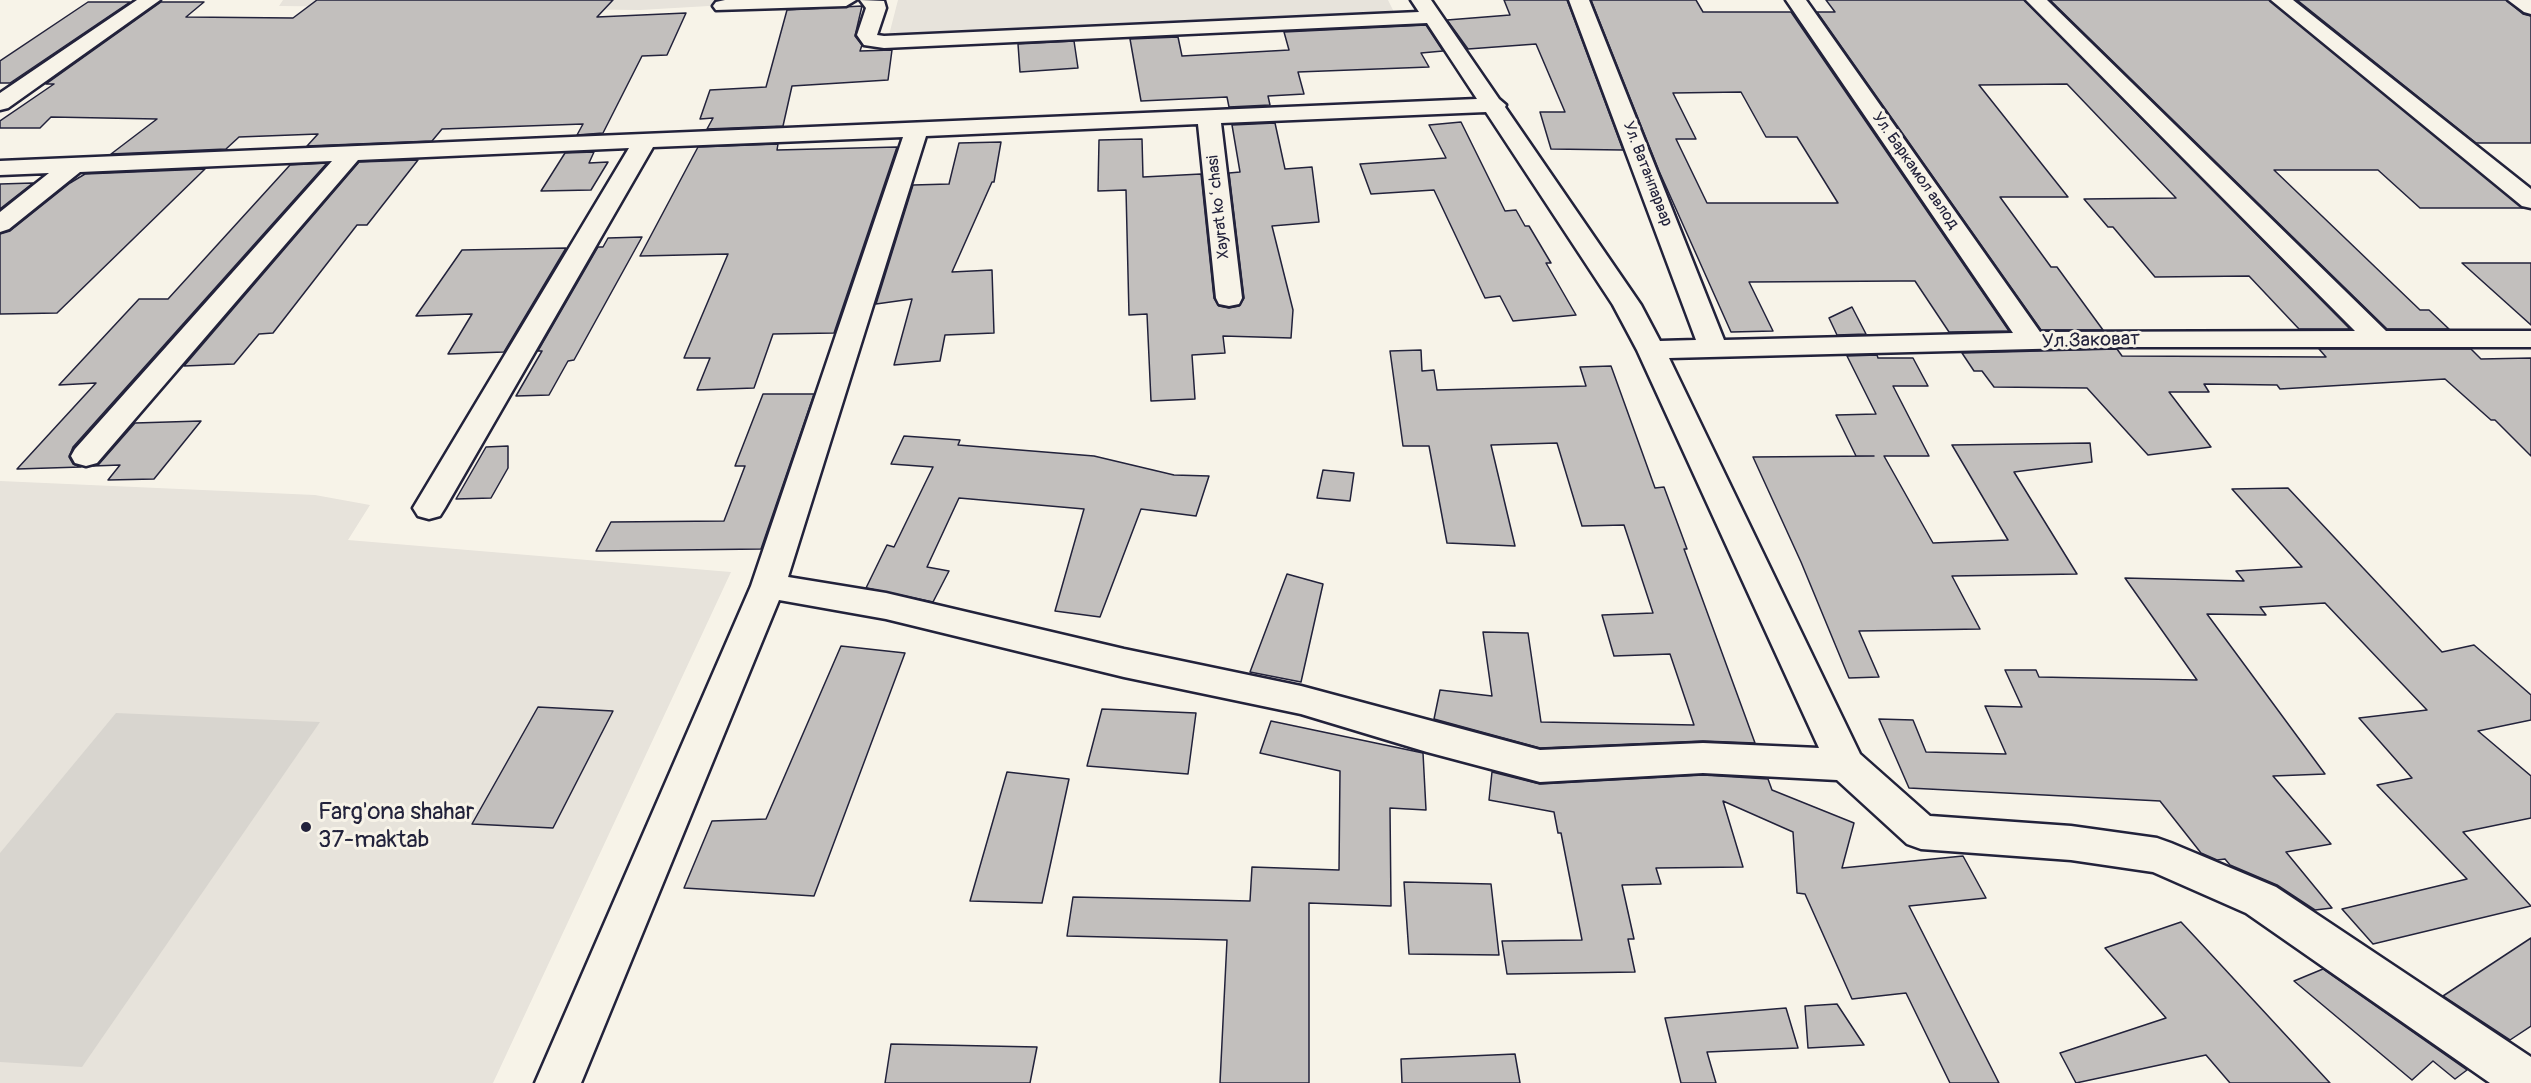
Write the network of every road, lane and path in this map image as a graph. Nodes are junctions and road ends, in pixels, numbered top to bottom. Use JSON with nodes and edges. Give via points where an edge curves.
{"nodes":[{"id":1,"x":150,"y":0,"type":"edge"},
{"id":2,"x":846,"y":0,"type":"edge"},
{"id":3,"x":870,"y":0,"type":"edge"},
{"id":4,"x":1579,"y":0,"type":"edge"},
{"id":5,"x":1796,"y":0,"type":"edge"},
{"id":6,"x":2036,"y":0,"type":"edge"},
{"id":7,"x":2281,"y":0,"type":"edge"},
{"id":8,"x":2518,"y":0,"type":"edge"},
{"id":9,"x":723,"y":6,"type":"dead end"},
{"id":10,"x":2531,"y":8,"type":"edge"},
{"id":11,"x":1426,"y":9,"type":"edge"},
{"id":12,"x":0,"y":103,"type":"edge"},
{"id":13,"x":1495,"y":105,"type":"junction"},
{"id":14,"x":1209,"y":117,"type":"junction"},
{"id":15,"x":917,"y":129,"type":"junction"},
{"id":16,"x":646,"y":140,"type":"junction"},
{"id":17,"x":351,"y":154,"type":"junction"},
{"id":18,"x":74,"y":165,"type":"junction"},
{"id":19,"x":0,"y":168,"type":"edge"},
{"id":20,"x":2531,"y":201,"type":"edge"},
{"id":21,"x":0,"y":224,"type":"edge"},
{"id":22,"x":1229,"y":298,"type":"dead end"},
{"id":23,"x":2379,"y":339,"type":"junction"},
{"id":24,"x":2531,"y":339,"type":"edge"},
{"id":25,"x":2033,"y":342,"type":"junction"},
{"id":26,"x":1713,"y":349,"type":"junction"},
{"id":27,"x":1652,"y":350,"type":"junction"},
{"id":28,"x":86,"y":456,"type":"dead end"},
{"id":29,"x":429,"y":508,"type":"dead end"},
{"id":30,"x":768,"y":586,"type":"junction"},
{"id":31,"x":1846,"y":765,"type":"junction"},
{"id":32,"x":558,"y":1083,"type":"edge"},
{"id":33,"x":2529,"y":1083,"type":"edge"}],
"edges":[{"from":1,"to":12,"type":"street"},
{"from":2,"to":9,"type":"street"},
{"from":3,"to":11,"type":"street","via":[[876,9],[867,35],[871,41],[884,42]]},
{"from":4,"to":26,"type":"street","name":"Ул. Ватанпарвар"},
{"from":5,"to":25,"type":"street","name":"Ул. Баркамол авлод"},
{"from":6,"to":23,"type":"street"},
{"from":7,"to":20,"type":"street"},
{"from":8,"to":10,"type":"street"},
{"from":11,"to":13,"type":"street"},
{"from":13,"to":14,"type":"street"},
{"from":13,"to":27,"type":"street","via":[[1627,305]]},
{"from":14,"to":15,"type":"street"},
{"from":14,"to":22,"type":"street","name":"Xayrat koʻchasi"},
{"from":15,"to":16,"type":"street"},
{"from":15,"to":30,"type":"street"},
{"from":16,"to":17,"type":"street"},
{"from":16,"to":29,"type":"street"},
{"from":17,"to":18,"type":"street"},
{"from":17,"to":28,"type":"street"},
{"from":18,"to":19,"type":"street"},
{"from":18,"to":21,"type":"street"},
{"from":23,"to":24,"type":"street","name":"Ул.Заковат"},
{"from":23,"to":25,"type":"street","name":"Ул.Заковат"},
{"from":25,"to":26,"type":"street","name":"Ул.Заковат"},
{"from":26,"to":27,"type":"street","name":"Ул.Заковат"},
{"from":27,"to":31,"type":"street"},
{"from":30,"to":31,"type":"street","via":[[886,606],[1124,663],[1301,700],[1540,766],[1703,759]]},
{"from":30,"to":32,"type":"street"},
{"from":31,"to":33,"type":"street","via":[[1921,832],[2071,843],[2157,855],[2261,900]]}]}
